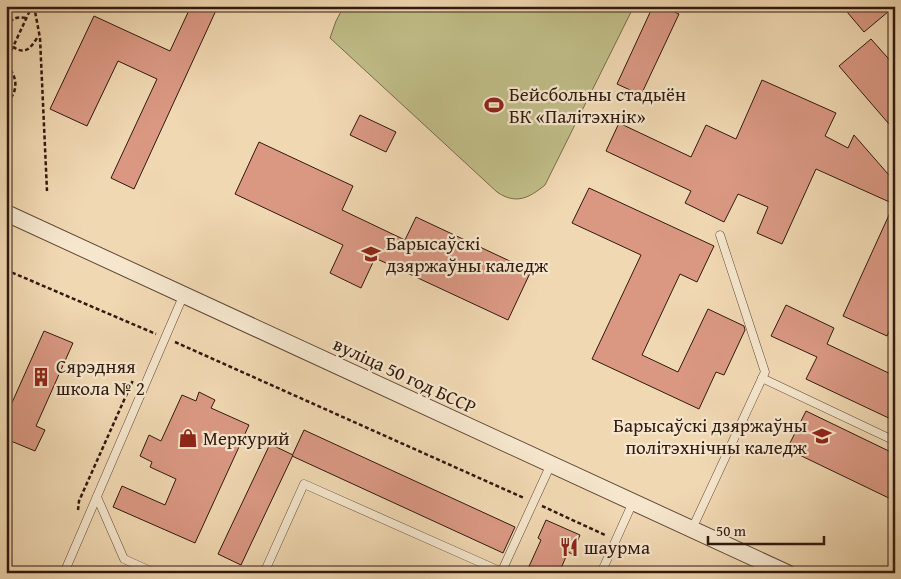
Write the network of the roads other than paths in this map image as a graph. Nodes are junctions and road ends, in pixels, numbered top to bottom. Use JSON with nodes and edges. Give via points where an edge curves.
{"nodes":[{"id":1,"x":6,"y":213,"type":"edge"},
{"id":2,"x":720,"y":235,"type":"dead end"},
{"id":3,"x":184,"y":294,"type":"junction"},
{"id":4,"x":762,"y":378,"type":"junction"},
{"id":5,"x":895,"y":441,"type":"edge"},
{"id":6,"x":551,"y":464,"type":"junction"},
{"id":7,"x":97,"y":497,"type":"junction"},
{"id":8,"x":633,"y":502,"type":"junction"},
{"id":9,"x":692,"y":529,"type":"junction"},
{"id":10,"x":502,"y":572,"type":"edge"},
{"id":11,"x":64,"y":573,"type":"edge"},
{"id":12,"x":155,"y":573,"type":"edge"},
{"id":13,"x":264,"y":573,"type":"edge"},
{"id":14,"x":601,"y":573,"type":"edge"},
{"id":15,"x":787,"y":573,"type":"edge"}],
"edges":[{"from":1,"to":3,"type":"street","name":"вуліца 50 год БССР"},
{"from":2,"to":4,"type":"lane","via":[[766,372]]},
{"from":3,"to":6,"type":"street","name":"вуліца 50 год БССР"},
{"from":3,"to":7,"type":"lane"},
{"from":4,"to":5,"type":"lane"},
{"from":4,"to":9,"type":"lane"},
{"from":6,"to":8,"type":"street","name":"вуліца 50 год БССР"},
{"from":6,"to":10,"type":"lane"},
{"from":7,"to":11,"type":"lane"},
{"from":7,"to":12,"type":"lane","via":[[124,559]]},
{"from":8,"to":9,"type":"street","name":"вуліца 50 год БССР"},
{"from":8,"to":14,"type":"lane"},
{"from":9,"to":15,"type":"street","name":"вуліца 50 год БССР"},
{"from":10,"to":13,"type":"lane","via":[[304,484]]}]}
